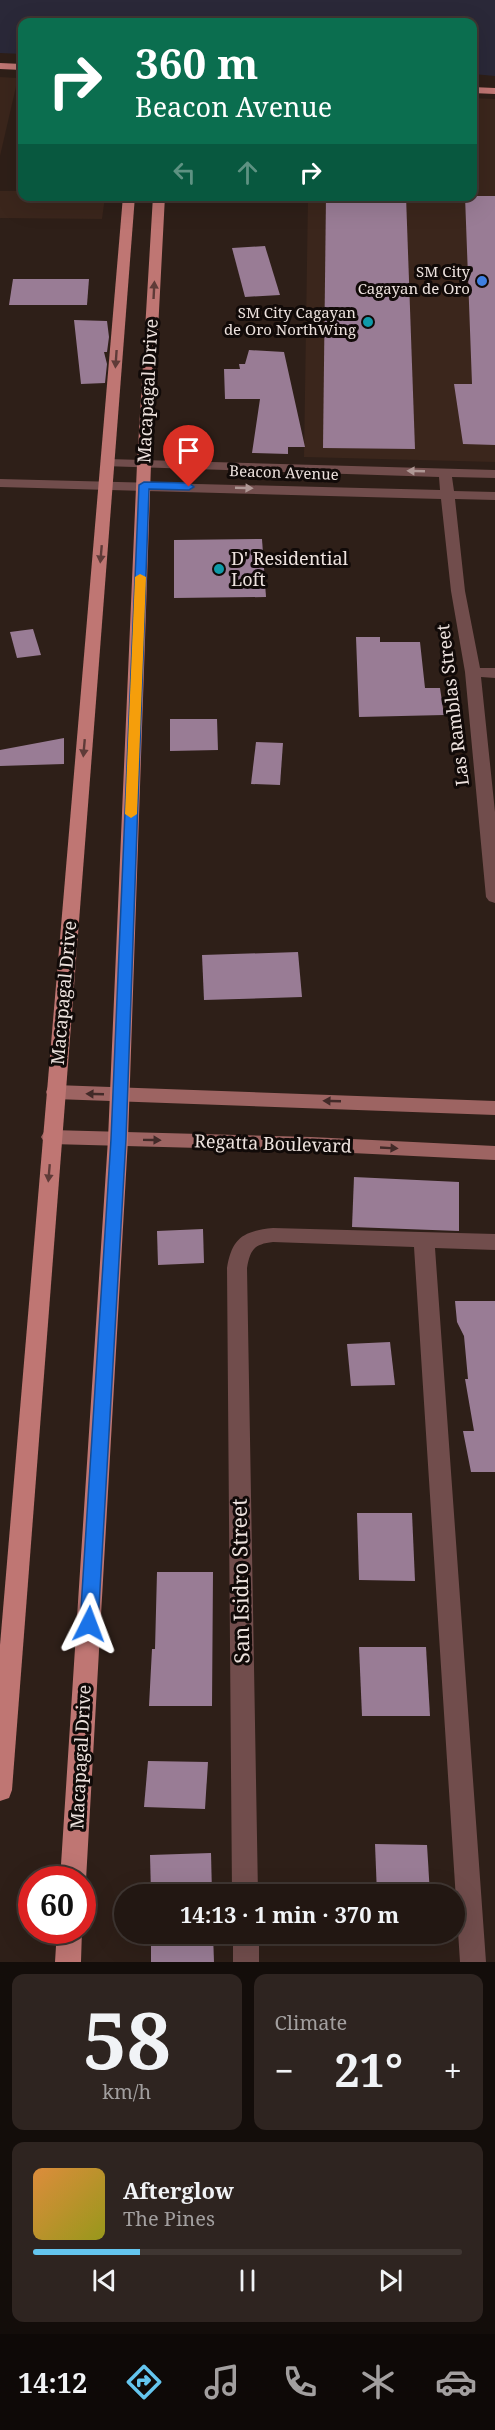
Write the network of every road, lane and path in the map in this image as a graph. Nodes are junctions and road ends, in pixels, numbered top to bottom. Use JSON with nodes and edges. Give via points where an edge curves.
{"nodes":[{"id":1,"x":0,"y":66,"type":"edge"},
{"id":2,"x":18,"y":67,"type":"edge"},
{"id":3,"x":477,"y":90,"type":"edge"},
{"id":4,"x":495,"y":91,"type":"edge"},
{"id":5,"x":129,"y":201,"type":"edge"},
{"id":6,"x":159,"y":201,"type":"edge"},
{"id":7,"x":108,"y":463,"type":"junction"},
{"id":8,"x":144,"y":464,"type":"junction"},
{"id":9,"x":445,"y":472,"type":"junction"},
{"id":10,"x":495,"y":474,"type":"edge"},
{"id":11,"x":0,"y":483,"type":"edge"},
{"id":12,"x":106,"y":484,"type":"junction"},
{"id":13,"x":144,"y":485,"type":"junction"},
{"id":14,"x":447,"y":494,"type":"junction"},
{"id":15,"x":495,"y":496,"type":"edge"},
{"id":16,"x":473,"y":672,"type":"junction"},
{"id":17,"x":495,"y":673,"type":"edge"},
{"id":18,"x":494,"y":876,"type":"edge"},
{"id":19,"x":495,"y":897,"type":"edge"},
{"id":20,"x":55,"y":1092,"type":"junction"},
{"id":21,"x":120,"y":1094,"type":"junction"},
{"id":22,"x":495,"y":1108,"type":"edge"},
{"id":23,"x":51,"y":1137,"type":"junction"},
{"id":24,"x":118,"y":1139,"type":"junction"},
{"id":25,"x":495,"y":1153,"type":"edge"},
{"id":26,"x":424,"y":1239,"type":"junction"},
{"id":27,"x":495,"y":1242,"type":"edge"},
{"id":28,"x":0,"y":1790,"type":"edge"},
{"id":29,"x":74,"y":1866,"type":"edge"},
{"id":30,"x":245,"y":1884,"type":"edge"},
{"id":31,"x":69,"y":1944,"type":"edge"},
{"id":32,"x":246,"y":1944,"type":"edge"},
{"id":33,"x":68,"y":1962,"type":"edge"},
{"id":34,"x":246,"y":1962,"type":"edge"},
{"id":35,"x":473,"y":1962,"type":"edge"}],
"edges":[{"from":1,"to":2,"type":"main road"},
{"from":3,"to":4,"type":"main road"},
{"from":5,"to":7,"type":"main road","name":"Macapagal Drive","one_way":true},
{"from":8,"to":6,"type":"main road","name":"Macapagal Drive","one_way":true},
{"from":7,"to":8,"type":"street","name":"Beacon Avenue"},
{"from":7,"to":12,"type":"main road","name":"Macapagal Drive"},
{"from":9,"to":8,"type":"street","name":"Beacon Avenue","one_way":true},
{"from":8,"to":13,"type":"main road","name":"Macapagal Drive"},
{"from":9,"to":10,"type":"street","name":"Beacon Avenue"},
{"from":9,"to":14,"type":"street","name":"Las Ramblas Street"},
{"from":11,"to":12,"type":"street","name":"Beacon Avenue"},
{"from":12,"to":13,"type":"street","name":"Beacon Avenue"},
{"from":12,"to":20,"type":"main road","name":"Macapagal Drive","one_way":true},
{"from":13,"to":14,"type":"street","name":"Beacon Avenue","one_way":true},
{"from":13,"to":21,"type":"main road","name":"Macapagal Drive"},
{"from":14,"to":15,"type":"street","name":"Beacon Avenue"},
{"from":14,"to":16,"type":"street","name":"Las Ramblas Street","via":[[458,591]]},
{"from":16,"to":17,"type":"street"},
{"from":16,"to":18,"type":"street","name":"Las Ramblas Street"},
{"from":18,"to":19,"type":"street","name":"Las Ramblas Street"},
{"from":21,"to":20,"type":"street","one_way":true},
{"from":20,"to":23,"type":"main road","name":"Macapagal Drive"},
{"from":22,"to":21,"type":"street","one_way":true},
{"from":21,"to":24,"type":"main road","name":"Macapagal Drive"},
{"from":23,"to":24,"type":"street","name":"Regatta Boulevard"},
{"from":23,"to":28,"type":"main road","name":"Macapagal Drive","one_way":true},
{"from":24,"to":25,"type":"street","name":"Regatta Boulevard","one_way":true},
{"from":24,"to":29,"type":"main road","name":"Macapagal Drive"},
{"from":26,"to":27,"type":"street"},
{"from":26,"to":30,"type":"street","name":"San Isidro Street","via":[[258,1236],[245,1242],[240,1250],[237,1268]]},
{"from":26,"to":35,"type":"street"},
{"from":31,"to":33,"type":"main road"},
{"from":32,"to":34,"type":"street"}]}
